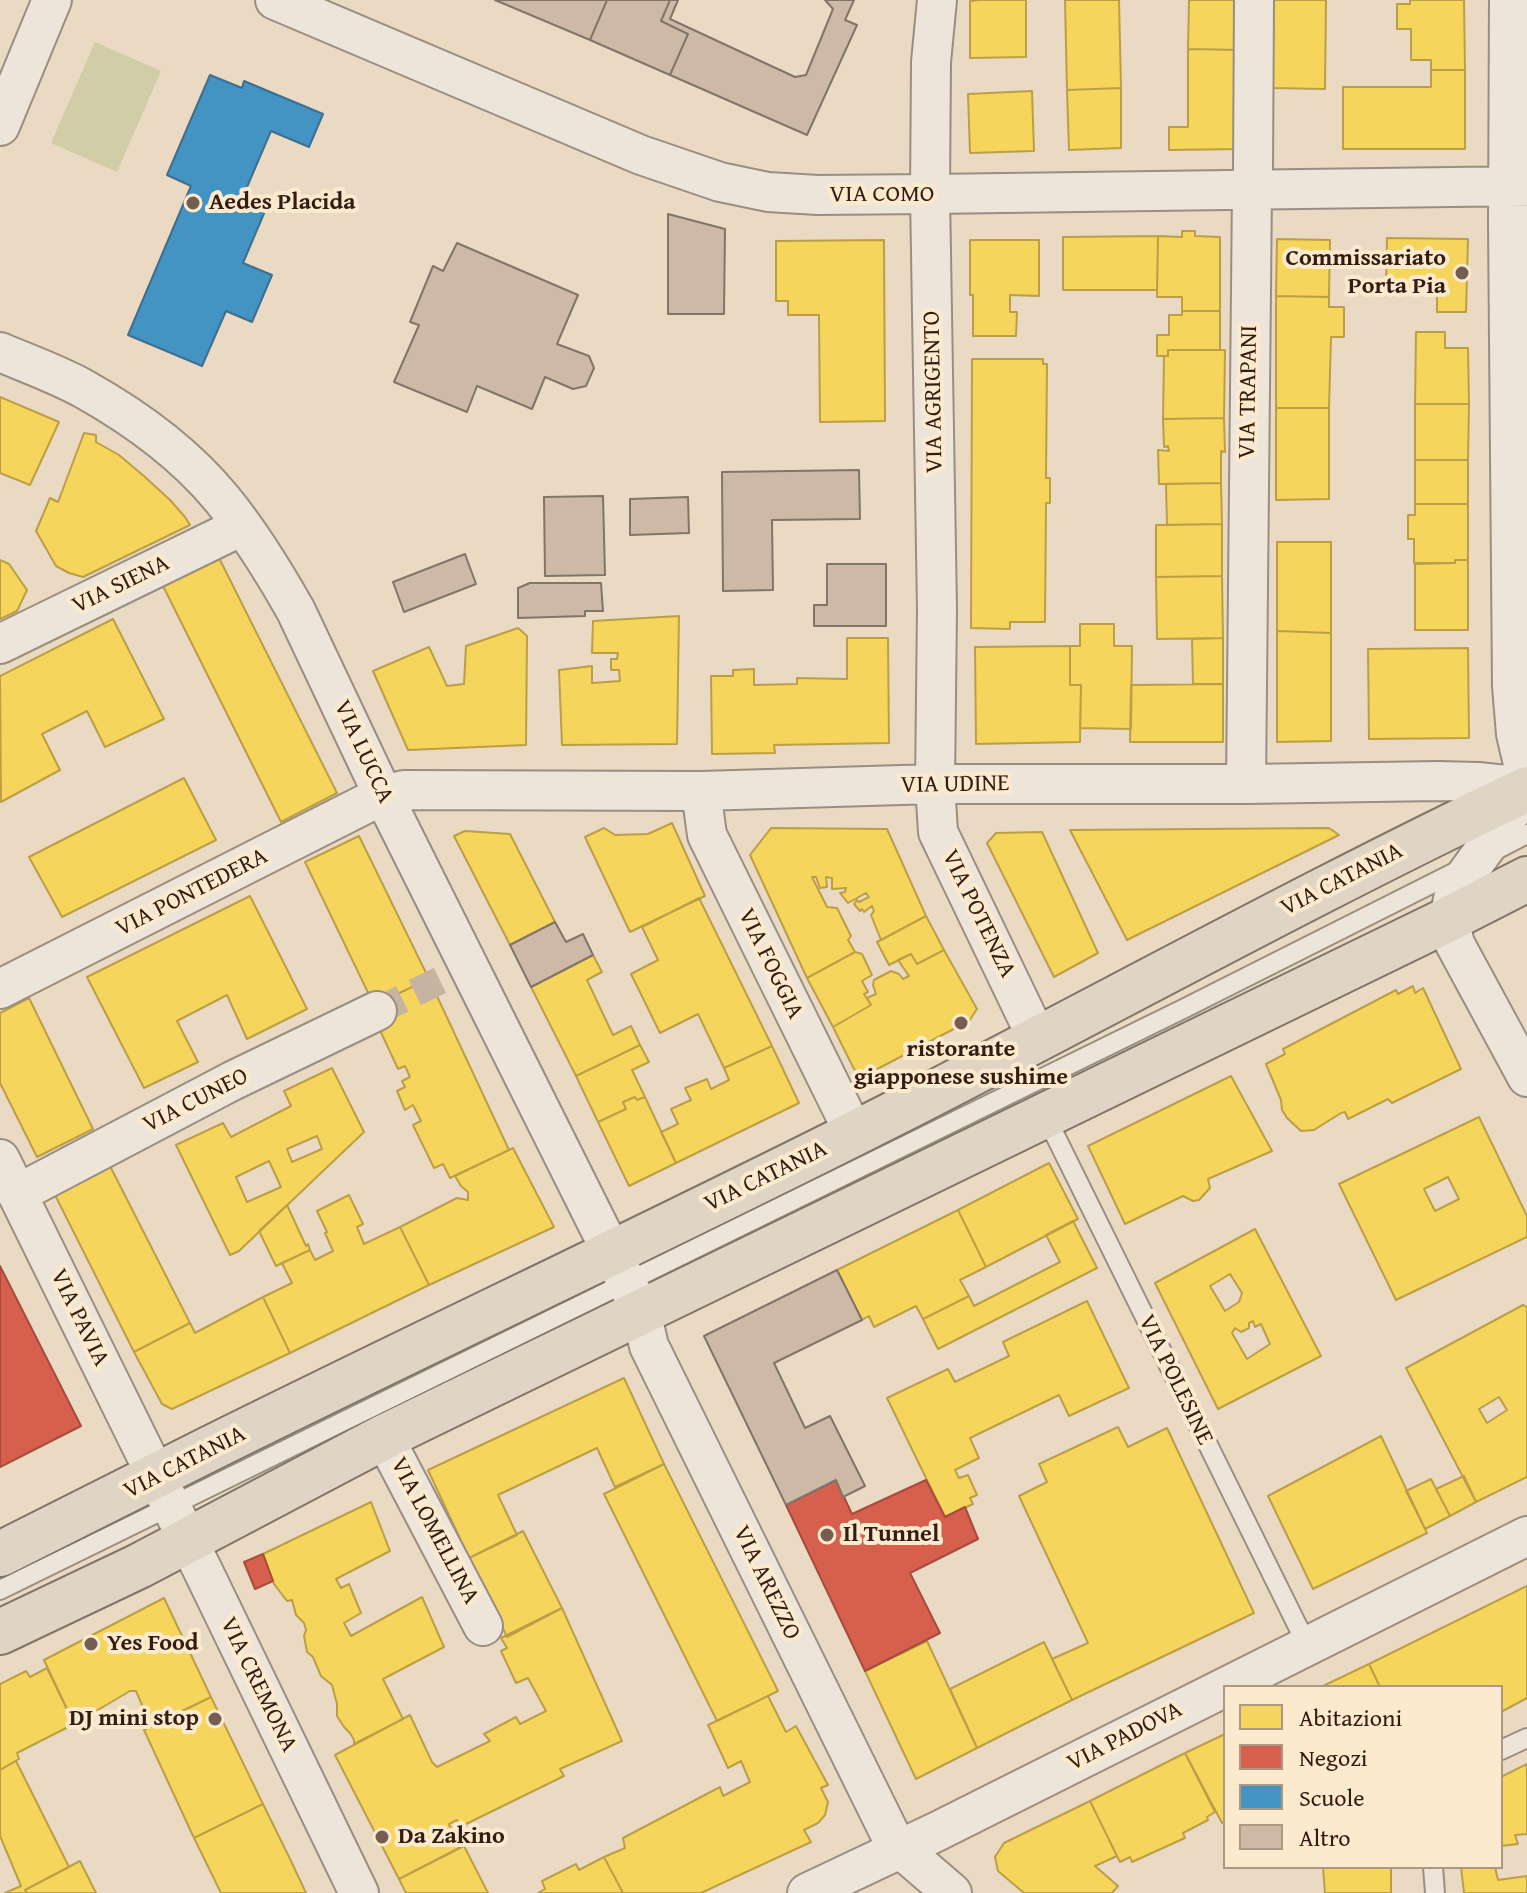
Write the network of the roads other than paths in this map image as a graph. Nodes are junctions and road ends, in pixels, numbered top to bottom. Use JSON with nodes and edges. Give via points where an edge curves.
{"nodes":[{"id":1,"x":52,"y":0,"type":"edge"},
{"id":2,"x":275,"y":0,"type":"edge"},
{"id":3,"x":937,"y":0,"type":"edge"},
{"id":4,"x":1254,"y":0,"type":"edge"},
{"id":5,"x":1509,"y":0,"type":"edge"},
{"id":6,"x":0,"y":126,"type":"edge"},
{"id":7,"x":1518,"y":186,"type":"edge"},
{"id":8,"x":1252,"y":190,"type":"junction"},
{"id":9,"x":930,"y":194,"type":"junction"},
{"id":10,"x":0,"y":352,"type":"edge"},
{"id":11,"x":242,"y":526,"type":"junction"},
{"id":12,"x":0,"y":644,"type":"edge"},
{"id":13,"x":1527,"y":781,"type":"edge"},
{"id":14,"x":935,"y":784,"type":"junction"},
{"id":15,"x":1246,"y":784,"type":"junction"},
{"id":16,"x":1527,"y":789,"type":"edge"},
{"id":17,"x":701,"y":791,"type":"junction"},
{"id":18,"x":383,"y":795,"type":"junction"},
{"id":19,"x":1527,"y":834,"type":"edge"},
{"id":20,"x":1476,"y":862,"type":"junction"},
{"id":21,"x":1527,"y":879,"type":"edge"},
{"id":22,"x":1449,"y":919,"type":"junction"},
{"id":23,"x":0,"y":989,"type":"edge"},
{"id":24,"x":377,"y":1011,"type":"tunnel mouth"},
{"id":25,"x":1038,"y":1040,"type":"junction"},
{"id":26,"x":1527,"y":1077,"type":"edge"},
{"id":27,"x":1045,"y":1115,"type":"junction"},
{"id":28,"x":854,"y":1133,"type":"junction"},
{"id":29,"x":0,"y":1159,"type":"edge"},
{"id":30,"x":17,"y":1194,"type":"junction"},
{"id":31,"x":627,"y":1282,"type":"junction"},
{"id":32,"x":384,"y":1437,"type":"junction"},
{"id":33,"x":172,"y":1508,"type":"junction"},
{"id":34,"x":1527,"y":1536,"type":"edge"},
{"id":35,"x":0,"y":1554,"type":"edge"},
{"id":36,"x":0,"y":1590,"type":"edge"},
{"id":37,"x":483,"y":1626,"type":"dead end"},
{"id":38,"x":0,"y":1632,"type":"edge"},
{"id":39,"x":1307,"y":1645,"type":"junction"},
{"id":40,"x":1227,"y":1685,"type":"edge"},
{"id":41,"x":1223,"y":1687,"type":"edge"},
{"id":42,"x":1527,"y":1738,"type":"edge"},
{"id":43,"x":1503,"y":1749,"type":"edge"},
{"id":44,"x":901,"y":1849,"type":"junction"},
{"id":45,"x":1433,"y":1869,"type":"edge"},
{"id":46,"x":359,"y":1893,"type":"edge"},
{"id":47,"x":807,"y":1893,"type":"edge"},
{"id":48,"x":952,"y":1893,"type":"edge"},
{"id":49,"x":1435,"y":1893,"type":"edge"}],
"edges":[{"from":1,"to":6,"type":"street"},
{"from":2,"to":9,"type":"street","name":"VIA COMO","via":[[641,155],[720,182],[792,194]]},
{"from":3,"to":9,"type":"street","name":"VIA AGRIGENTO"},
{"from":4,"to":8,"type":"street","name":"VIA TRAPANI"},
{"from":5,"to":7,"type":"street"},
{"from":7,"to":8,"type":"street","name":"VIA COMO"},
{"from":7,"to":13,"type":"street","via":[[1512,686]]},
{"from":8,"to":9,"type":"street","name":"VIA COMO"},
{"from":8,"to":15,"type":"street","name":"VIA TRAPANI"},
{"from":9,"to":14,"type":"street","name":"VIA AGRIGENTO"},
{"from":10,"to":11,"type":"street","name":"VIA LUCCA","via":[[85,390],[147,430],[185,460]]},
{"from":11,"to":12,"type":"street","name":"VIA SIENA"},
{"from":11,"to":18,"type":"street","name":"VIA LUCCA","via":[[296,611]]},
{"from":14,"to":15,"type":"street","name":"VIA UDINE"},
{"from":14,"to":17,"type":"street","name":"VIA UDINE"},
{"from":14,"to":25,"type":"street","name":"VIA POTENZA","via":[[938,832]]},
{"from":15,"to":16,"type":"street","name":"VIA UDINE","via":[[1457,781]]},
{"from":16,"to":20,"type":"street"},
{"from":16,"to":25,"type":"main road","name":"VIA CATANIA"},
{"from":17,"to":18,"type":"street","name":"VIA UDINE","via":[[404,790]]},
{"from":17,"to":28,"type":"street","name":"VIA FOGGIA","via":[[707,835]]},
{"from":18,"to":23,"type":"street","name":"VIA PONTEDERA"},
{"from":18,"to":31,"type":"street","name":"VIA LUCCA"},
{"from":19,"to":20,"type":"lane","name":"VIA CATANIA"},
{"from":20,"to":22,"type":"street","via":[[1458,889]]},
{"from":20,"to":31,"type":"lane","name":"VIA CATANIA"},
{"from":21,"to":22,"type":"main road","name":"VIA CATANIA"},
{"from":22,"to":26,"type":"street","via":[[1455,944]]},
{"from":22,"to":27,"type":"main road","name":"VIA CATANIA"},
{"from":24,"to":30,"type":"street","name":"VIA CUNEO"},
{"from":25,"to":28,"type":"main road","name":"VIA CATANIA"},
{"from":27,"to":31,"type":"main road","name":"VIA CATANIA"},
{"from":27,"to":39,"type":"lane","name":"VIA POLESINE"},
{"from":28,"to":31,"type":"main road","name":"VIA CATANIA"},
{"from":29,"to":30,"type":"street","name":"VIA PAVIA"},
{"from":30,"to":33,"type":"street","name":"VIA PAVIA"},
{"from":31,"to":32,"type":"main road","name":"VIA CATANIA"},
{"from":31,"to":33,"type":"main road","name":"VIA CATANIA"},
{"from":31,"to":44,"type":"street","name":"VIA AREZZO","via":[[649,1346]]},
{"from":32,"to":33,"type":"main road","name":"VIA CATANIA"},
{"from":32,"to":37,"type":"street","name":"VIA LOMELLINA"},
{"from":33,"to":35,"type":"main road","name":"VIA CATANIA"},
{"from":33,"to":36,"type":"lane","name":"VIA CATANIA"},
{"from":33,"to":38,"type":"main road","name":"VIA CATANIA"},
{"from":33,"to":46,"type":"street","name":"VIA CREMONA"},
{"from":34,"to":39,"type":"street","name":"VIA PADOVA"},
{"from":39,"to":40,"type":"street","name":"VIA PADOVA"},
{"from":41,"to":44,"type":"street","name":"VIA PADOVA"},
{"from":42,"to":43,"type":"lane"},
{"from":44,"to":47,"type":"street","name":"VIA PADOVA"},
{"from":44,"to":48,"type":"street","name":"VIA AREZZO"},
{"from":45,"to":49,"type":"lane"}]}
